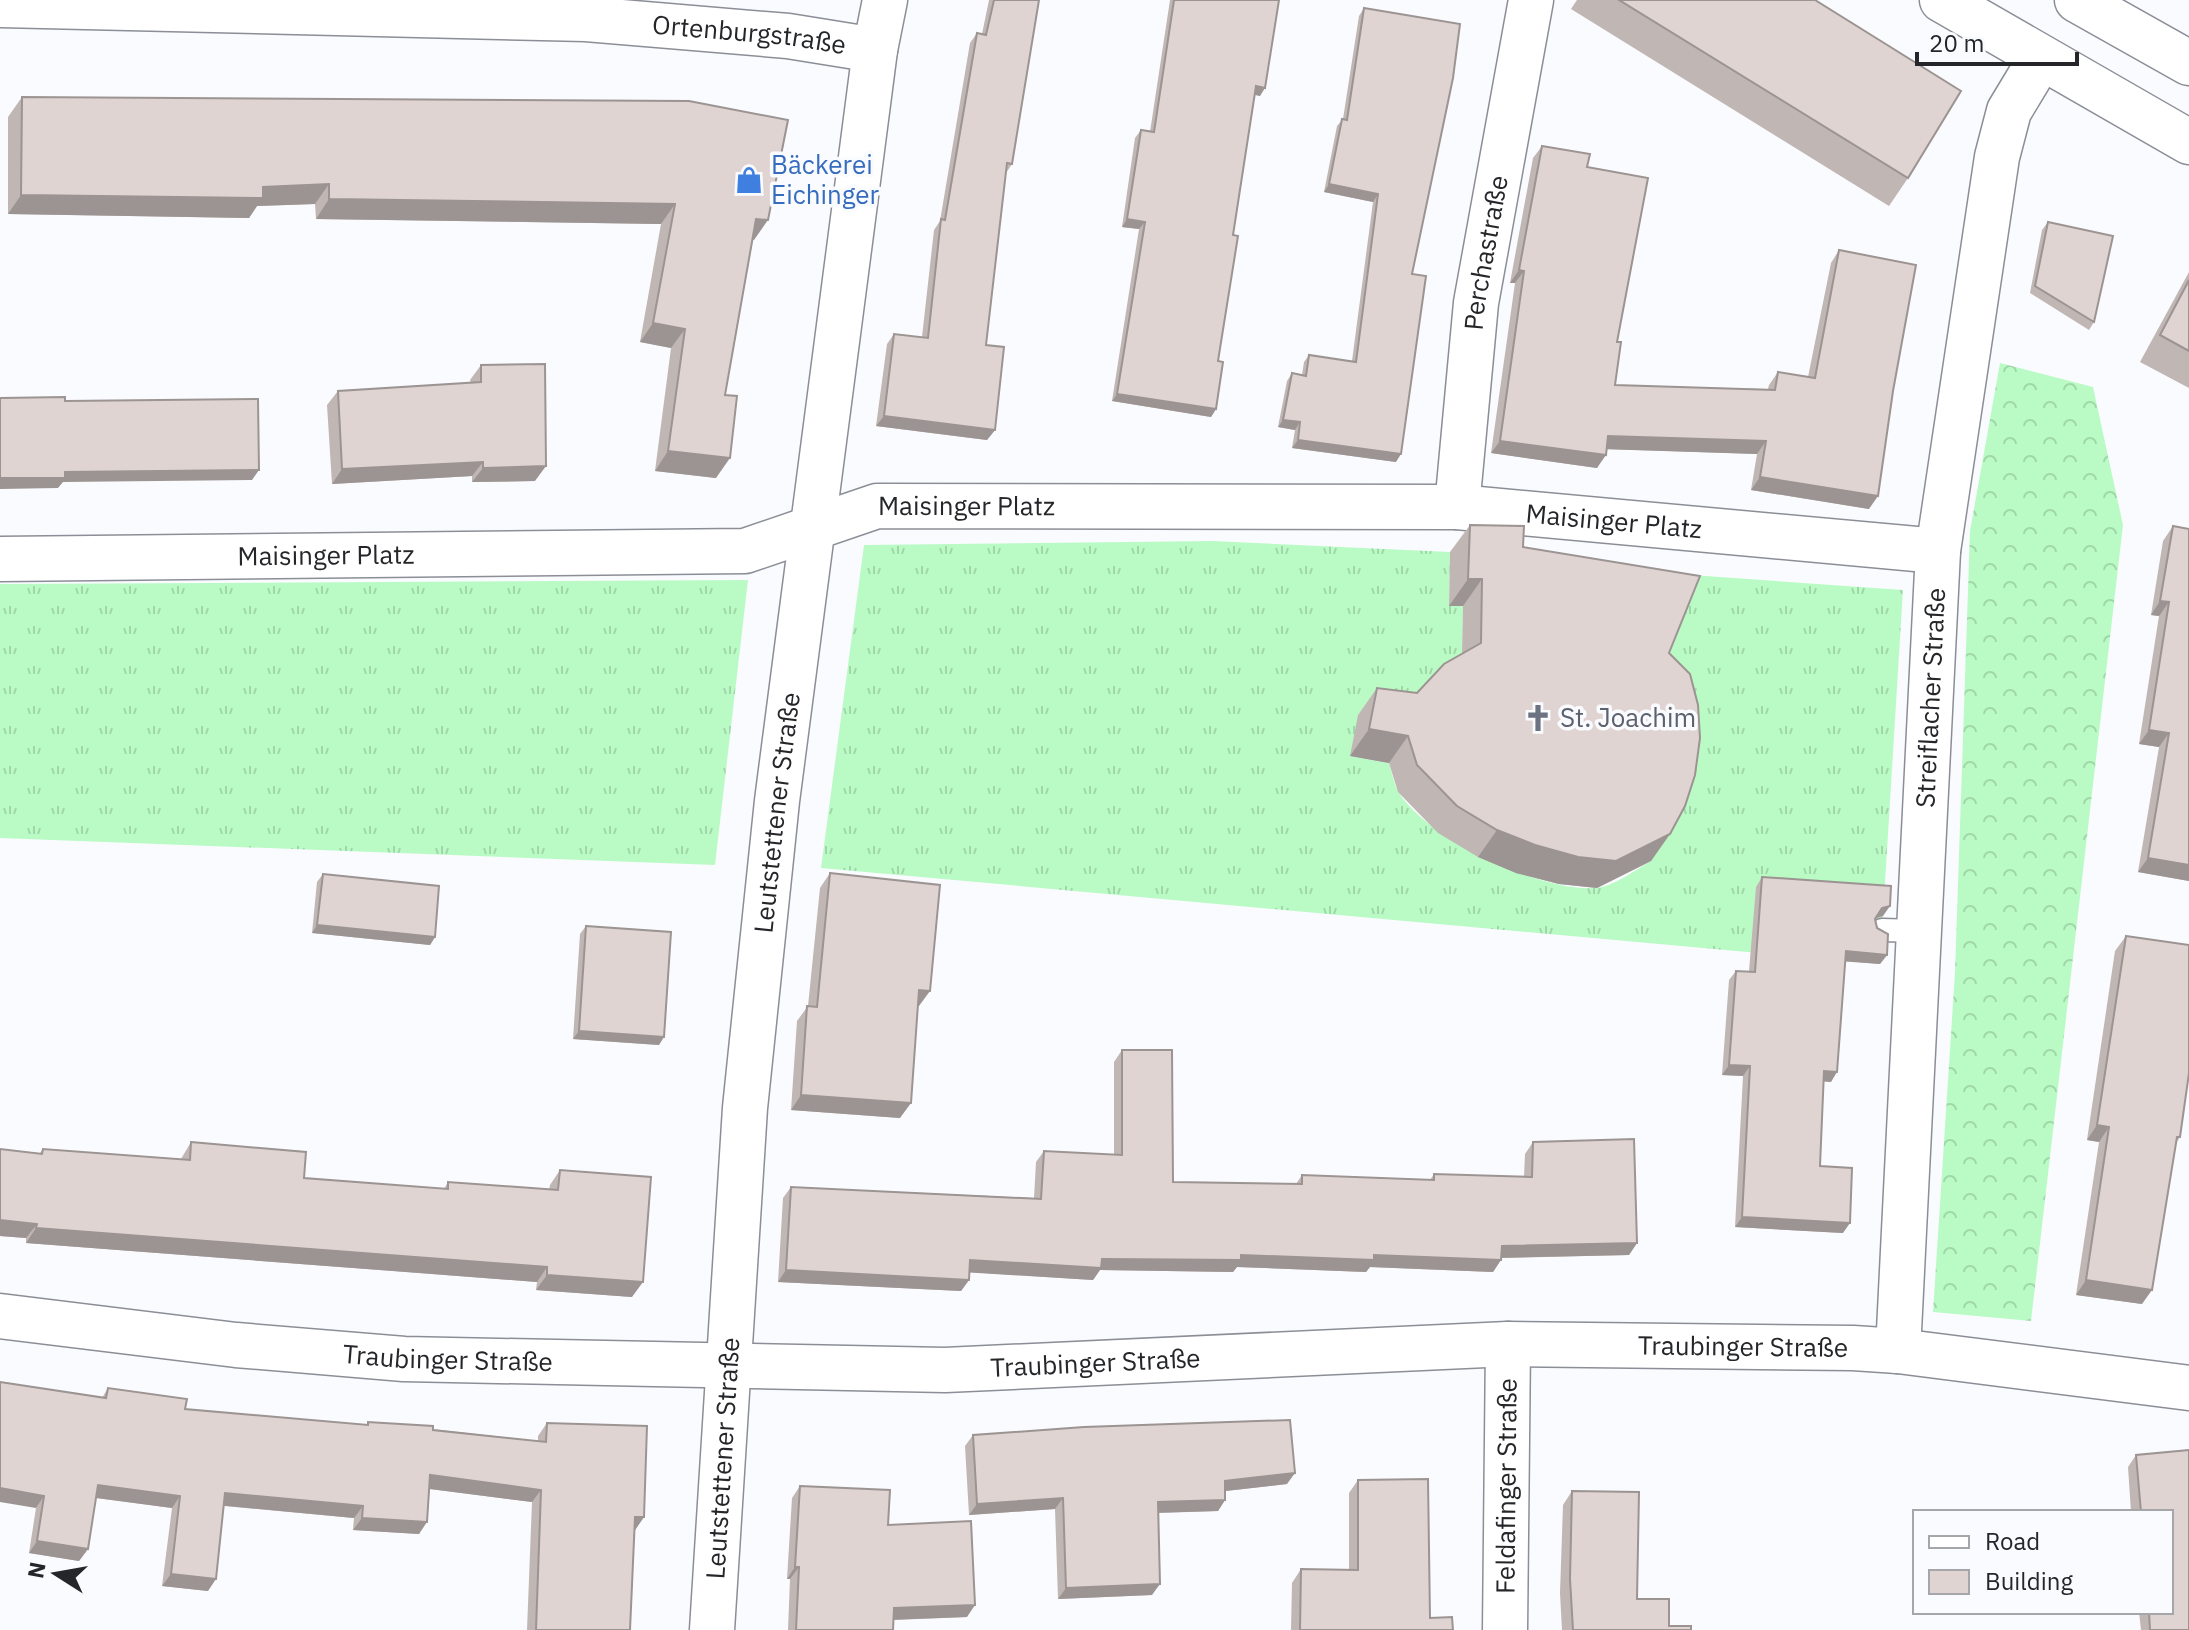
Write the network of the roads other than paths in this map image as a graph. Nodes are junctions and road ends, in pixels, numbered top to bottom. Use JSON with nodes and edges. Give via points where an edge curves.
{"nodes":[{"id":1,"x":885,"y":0,"type":"edge"},
{"id":2,"x":1531,"y":0,"type":"edge"},
{"id":3,"x":1942,"y":0,"type":"edge"},
{"id":4,"x":2077,"y":0,"type":"edge"},
{"id":5,"x":0,"y":5,"type":"edge"},
{"id":6,"x":875,"y":50,"type":"junction"},
{"id":7,"x":2041,"y":58,"type":"junction"},
{"id":8,"x":2189,"y":63,"type":"edge"},
{"id":9,"x":2189,"y":142,"type":"edge"},
{"id":10,"x":1457,"y":507,"type":"junction"},
{"id":11,"x":813,"y":529,"type":"junction"},
{"id":12,"x":1938,"y":551,"type":"junction"},
{"id":13,"x":0,"y":559,"type":"edge"},
{"id":14,"x":0,"y":1316,"type":"edge"},
{"id":15,"x":1508,"y":1344,"type":"junction"},
{"id":16,"x":1898,"y":1351,"type":"junction"},
{"id":17,"x":727,"y":1365,"type":"junction"},
{"id":18,"x":2189,"y":1388,"type":"edge"},
{"id":19,"x":712,"y":1630,"type":"edge"},
{"id":20,"x":1505,"y":1630,"type":"edge"}],
"edges":[{"from":1,"to":6,"type":"street","name":"Leutstettener Straße"},
{"from":2,"to":10,"type":"street","name":"Perchastraße","via":[[1476,303]]},
{"from":3,"to":7,"type":"street"},
{"from":4,"to":8,"type":"street"},
{"from":5,"to":6,"type":"street","name":"Ortenburgstraße","via":[[586,19],[788,36]]},
{"from":6,"to":11,"type":"street","name":"Leutstettener Straße"},
{"from":7,"to":9,"type":"street"},
{"from":7,"to":12,"type":"street","name":"Streiflacher Straße","via":[[2009,111],[1997,157]]},
{"from":10,"to":11,"type":"street","name":"Maisinger Platz","via":[[877,506]]},
{"from":10,"to":12,"type":"street","name":"Maisinger Platz"},
{"from":11,"to":13,"type":"street","name":"Maisinger Platz","via":[[745,551]]},
{"from":11,"to":17,"type":"street","name":"Leutstettener Straße","via":[[777,801],[745,1108]]},
{"from":12,"to":16,"type":"street","name":"Streiflacher Straße","via":[[1900,931]]},
{"from":14,"to":17,"type":"street","name":"Traubinger Straße","via":[[404,1359]]},
{"from":15,"to":16,"type":"street","name":"Traubinger Straße"},
{"from":15,"to":17,"type":"street","name":"Traubinger Straße","via":[[945,1370]]},
{"from":15,"to":20,"type":"street","name":"Feldafinger Straße"},
{"from":16,"to":18,"type":"street","name":"Traubinger Straße"},
{"from":17,"to":19,"type":"street","name":"Leutstettener Straße"}]}
